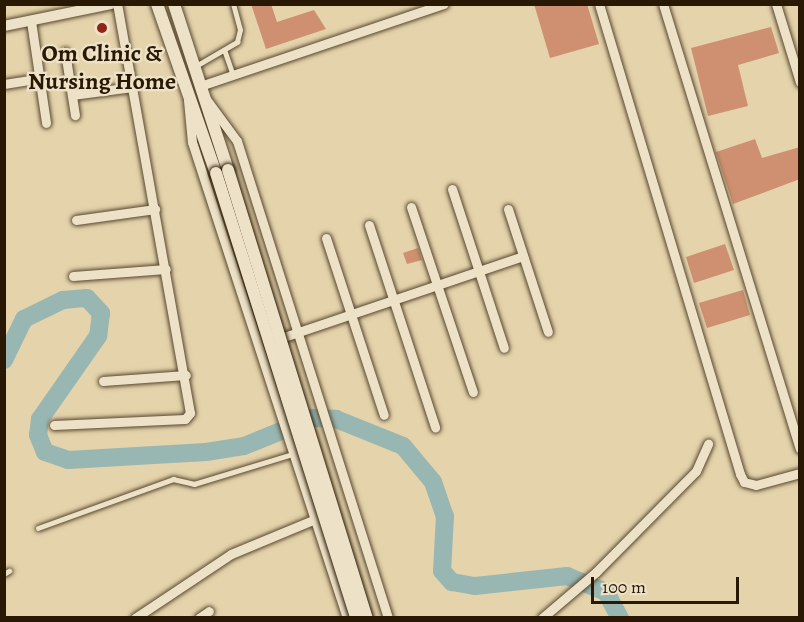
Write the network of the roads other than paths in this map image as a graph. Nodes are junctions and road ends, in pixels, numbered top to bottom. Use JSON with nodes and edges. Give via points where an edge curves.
{"nodes":[{"id":1,"x":111,"y":4,"type":"edge"},
{"id":2,"x":117,"y":4,"type":"edge"},
{"id":3,"x":157,"y":4,"type":"edge"},
{"id":4,"x":174,"y":4,"type":"edge"},
{"id":5,"x":233,"y":4,"type":"edge"},
{"id":6,"x":444,"y":4,"type":"edge"},
{"id":7,"x":599,"y":4,"type":"edge"},
{"id":8,"x":663,"y":4,"type":"edge"},
{"id":9,"x":776,"y":4,"type":"edge"},
{"id":10,"x":427,"y":7,"type":"edge"},
{"id":11,"x":31,"y":21,"type":"junction"},
{"id":12,"x":4,"y":26,"type":"edge"},
{"id":13,"x":225,"y":51,"type":"junction"},
{"id":14,"x":65,"y":52,"type":"dead end"},
{"id":15,"x":194,"y":67,"type":"junction"},
{"id":16,"x":234,"y":76,"type":"junction"},
{"id":17,"x":39,"y":78,"type":"junction"},
{"id":18,"x":800,"y":82,"type":"edge"},
{"id":19,"x":4,"y":84,"type":"edge"},
{"id":20,"x":132,"y":87,"type":"junction"},
{"id":21,"x":188,"y":91,"type":"junction"},
{"id":22,"x":202,"y":92,"type":"junction"},
{"id":23,"x":72,"y":95,"type":"junction"},
{"id":24,"x":75,"y":115,"type":"dead end"},
{"id":25,"x":46,"y":123,"type":"dead end"},
{"id":26,"x":222,"y":171,"type":"junction"},
{"id":27,"x":452,"y":189,"type":"dead end"},
{"id":28,"x":411,"y":207,"type":"dead end"},
{"id":29,"x":155,"y":209,"type":"junction"},
{"id":30,"x":508,"y":209,"type":"dead end"},
{"id":31,"x":76,"y":220,"type":"dead end"},
{"id":32,"x":369,"y":225,"type":"dead end"},
{"id":33,"x":326,"y":238,"type":"dead end"},
{"id":34,"x":523,"y":256,"type":"junction"},
{"id":35,"x":166,"y":268,"type":"junction"},
{"id":36,"x":479,"y":271,"type":"junction"},
{"id":37,"x":73,"y":276,"type":"dead end"},
{"id":38,"x":436,"y":285,"type":"junction"},
{"id":39,"x":393,"y":299,"type":"junction"},
{"id":40,"x":351,"y":314,"type":"junction"},
{"id":41,"x":297,"y":332,"type":"junction"},
{"id":42,"x":548,"y":332,"type":"dead end"},
{"id":43,"x":258,"y":346,"type":"junction"},
{"id":44,"x":504,"y":348,"type":"dead end"},
{"id":45,"x":186,"y":375,"type":"junction"},
{"id":46,"x":103,"y":381,"type":"dead end"},
{"id":47,"x":473,"y":392,"type":"dead end"},
{"id":48,"x":384,"y":415,"type":"dead end"},
{"id":49,"x":54,"y":425,"type":"dead end"},
{"id":50,"x":435,"y":427,"type":"dead end"},
{"id":51,"x":708,"y":444,"type":"dead end"},
{"id":52,"x":800,"y":448,"type":"edge"},
{"id":53,"x":292,"y":452,"type":"junction"},
{"id":54,"x":800,"y":473,"type":"edge"},
{"id":55,"x":313,"y":520,"type":"junction"},
{"id":56,"x":38,"y":528,"type":"dead end"},
{"id":57,"x":209,"y":611,"type":"dead end"},
{"id":58,"x":135,"y":618,"type":"edge"},
{"id":59,"x":199,"y":618,"type":"edge"},
{"id":60,"x":347,"y":618,"type":"edge"},
{"id":61,"x":356,"y":618,"type":"edge"},
{"id":62,"x":367,"y":618,"type":"edge"},
{"id":63,"x":388,"y":618,"type":"edge"},
{"id":64,"x":543,"y":618,"type":"edge"}],
"edges":[{"from":1,"to":11,"type":"street"},
{"from":2,"to":20,"type":"street"},
{"from":3,"to":21,"type":"main road"},
{"from":4,"to":15,"type":"main road"},
{"from":5,"to":13,"type":"lane","via":[[240,36]]},
{"from":6,"to":10,"type":"street"},
{"from":7,"to":54,"type":"street","via":[[740,474],[744,482],[756,485]]},
{"from":8,"to":52,"type":"street"},
{"from":9,"to":18,"type":"street"},
{"from":10,"to":16,"type":"street"},
{"from":11,"to":12,"type":"street"},
{"from":11,"to":17,"type":"street"},
{"from":13,"to":15,"type":"lane"},
{"from":13,"to":16,"type":"lane"},
{"from":14,"to":23,"type":"street"},
{"from":15,"to":22,"type":"main road"},
{"from":16,"to":22,"type":"street"},
{"from":17,"to":19,"type":"street"},
{"from":17,"to":25,"type":"street"},
{"from":20,"to":23,"type":"street"},
{"from":20,"to":29,"type":"street"},
{"from":21,"to":26,"type":"main road"},
{"from":21,"to":43,"type":"street","via":[[192,142]]},
{"from":22,"to":26,"type":"main road"},
{"from":22,"to":41,"type":"street","via":[[237,141]]},
{"from":23,"to":24,"type":"street"},
{"from":26,"to":61,"type":"main road","bridge":true},
{"from":26,"to":62,"type":"main road","bridge":true},
{"from":27,"to":36,"type":"street"},
{"from":28,"to":38,"type":"street"},
{"from":29,"to":31,"type":"street"},
{"from":29,"to":35,"type":"street"},
{"from":30,"to":34,"type":"street"},
{"from":32,"to":39,"type":"street"},
{"from":33,"to":40,"type":"street"},
{"from":34,"to":36,"type":"street"},
{"from":34,"to":42,"type":"street"},
{"from":35,"to":37,"type":"street"},
{"from":35,"to":45,"type":"street"},
{"from":36,"to":38,"type":"street"},
{"from":36,"to":44,"type":"street"},
{"from":38,"to":39,"type":"street"},
{"from":38,"to":47,"type":"street"},
{"from":39,"to":40,"type":"street"},
{"from":39,"to":50,"type":"street"},
{"from":40,"to":41,"type":"street"},
{"from":40,"to":48,"type":"street"},
{"from":41,"to":43,"type":"street"},
{"from":41,"to":63,"type":"street"},
{"from":43,"to":53,"type":"street"},
{"from":45,"to":46,"type":"street"},
{"from":45,"to":49,"type":"street","via":[[190,413],[185,419]]},
{"from":51,"to":64,"type":"street","via":[[696,471],[596,572]]},
{"from":53,"to":55,"type":"street"},
{"from":53,"to":56,"type":"lane","via":[[194,484],[173,479]]},
{"from":55,"to":58,"type":"street","via":[[231,554]]},
{"from":55,"to":60,"type":"street"},
{"from":57,"to":59,"type":"street"}]}
